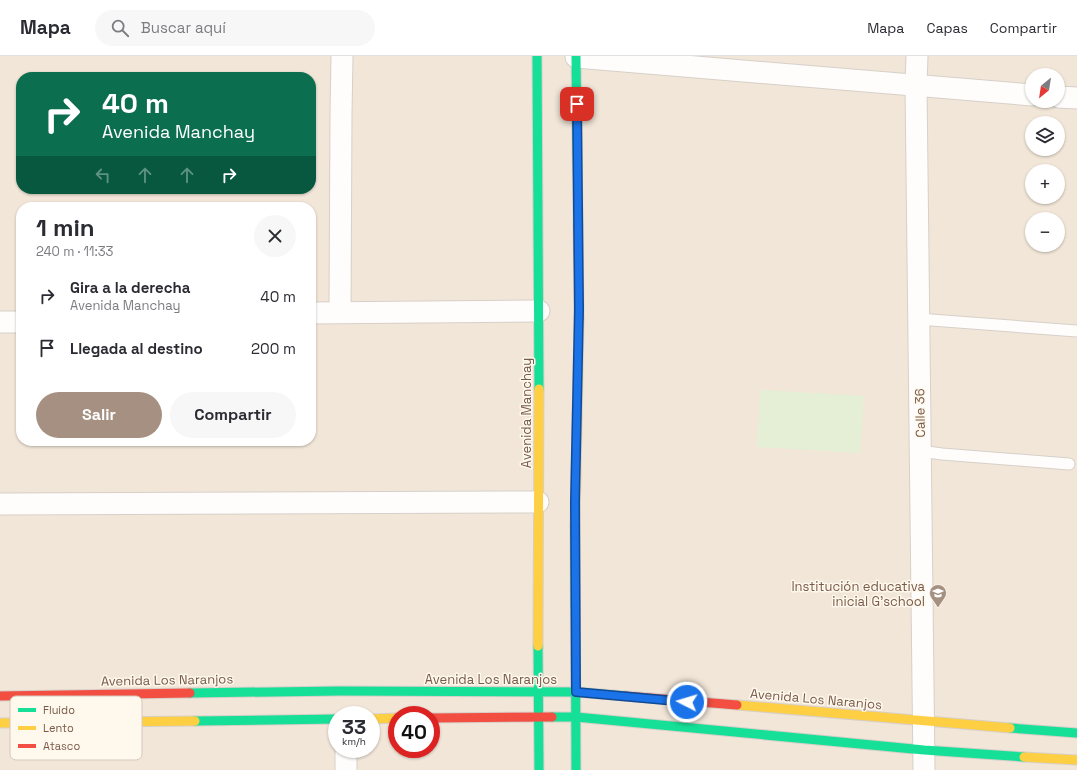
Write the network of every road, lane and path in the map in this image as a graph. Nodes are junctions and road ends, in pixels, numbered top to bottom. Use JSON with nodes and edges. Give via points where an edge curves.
{"nodes":[{"id":1,"x":342,"y":56,"type":"edge"},
{"id":2,"x":537,"y":56,"type":"edge"},
{"id":3,"x":576,"y":56,"type":"edge"},
{"id":4,"x":917,"y":56,"type":"edge"},
{"id":5,"x":916,"y":85,"type":"junction"},
{"id":6,"x":1025,"y":94,"type":"edge"},
{"id":7,"x":1065,"y":97,"type":"edge"},
{"id":8,"x":1077,"y":98,"type":"edge"},
{"id":9,"x":539,"y":311,"type":"junction"},
{"id":10,"x":340,"y":312,"type":"junction"},
{"id":11,"x":316,"y":313,"type":"edge"},
{"id":12,"x":918,"y":319,"type":"junction"},
{"id":13,"x":0,"y":322,"type":"edge"},
{"id":14,"x":16,"y":322,"type":"edge"},
{"id":15,"x":1077,"y":331,"type":"edge"},
{"id":16,"x":920,"y":450,"type":"junction"},
{"id":17,"x":1069,"y":464,"type":"dead end"},
{"id":18,"x":538,"y":502,"type":"junction"},
{"id":19,"x":0,"y":504,"type":"edge"},
{"id":20,"x":538,"y":692,"type":"junction"},
{"id":21,"x":576,"y":692,"type":"junction"},
{"id":22,"x":0,"y":696,"type":"edge"},
{"id":23,"x":538,"y":717,"type":"junction"},
{"id":24,"x":576,"y":717,"type":"junction"},
{"id":25,"x":440,"y":718,"type":"edge"},
{"id":26,"x":328,"y":719,"type":"edge"},
{"id":27,"x":142,"y":721,"type":"edge"},
{"id":28,"x":923,"y":721,"type":"junction"},
{"id":29,"x":0,"y":723,"type":"edge"},
{"id":30,"x":10,"y":723,"type":"edge"},
{"id":31,"x":1077,"y":733,"type":"edge"},
{"id":32,"x":346,"y":758,"type":"edge"},
{"id":33,"x":924,"y":760,"type":"edge"},
{"id":34,"x":1077,"y":760,"type":"edge"},
{"id":35,"x":346,"y":770,"type":"edge"},
{"id":36,"x":539,"y":770,"type":"edge"},
{"id":37,"x":576,"y":770,"type":"edge"}],
"edges":[{"from":1,"to":10,"type":"street"},
{"from":2,"to":9,"type":"street","name":"Avenida Manchay"},
{"from":3,"to":5,"type":"street"},
{"from":3,"to":21,"type":"street","via":[[579,301],[575,501]]},
{"from":4,"to":5,"type":"street","name":"Calle 36"},
{"from":5,"to":6,"type":"street"},
{"from":5,"to":12,"type":"street","name":"Calle 36"},
{"from":7,"to":8,"type":"street"},
{"from":9,"to":10,"type":"street"},
{"from":9,"to":18,"type":"street","name":"Avenida Manchay"},
{"from":10,"to":11,"type":"street"},
{"from":12,"to":15,"type":"lane"},
{"from":12,"to":16,"type":"street","name":"Calle 36"},
{"from":13,"to":14,"type":"street"},
{"from":16,"to":17,"type":"lane"},
{"from":16,"to":28,"type":"street","name":"Calle 36"},
{"from":18,"to":19,"type":"street"},
{"from":18,"to":20,"type":"street","name":"Avenida Manchay"},
{"from":20,"to":21,"type":"street","name":"Avenida Los Naranjos"},
{"from":20,"to":22,"type":"street","name":"Avenida Los Naranjos","via":[[340,690]]},
{"from":20,"to":23,"type":"street","name":"Avenida Manchay"},
{"from":21,"to":24,"type":"street"},
{"from":21,"to":28,"type":"street","name":"Avenida Los Naranjos"},
{"from":23,"to":24,"type":"street"},
{"from":23,"to":25,"type":"street"},
{"from":23,"to":36,"type":"street","name":"Avenida Manchay"},
{"from":24,"to":33,"type":"street"},
{"from":24,"to":37,"type":"street"},
{"from":26,"to":27,"type":"street"},
{"from":28,"to":31,"type":"street","name":"Avenida Los Naranjos"},
{"from":28,"to":33,"type":"street","name":"Calle 36"},
{"from":29,"to":30,"type":"street"},
{"from":32,"to":35,"type":"street"},
{"from":33,"to":34,"type":"street"}]}
